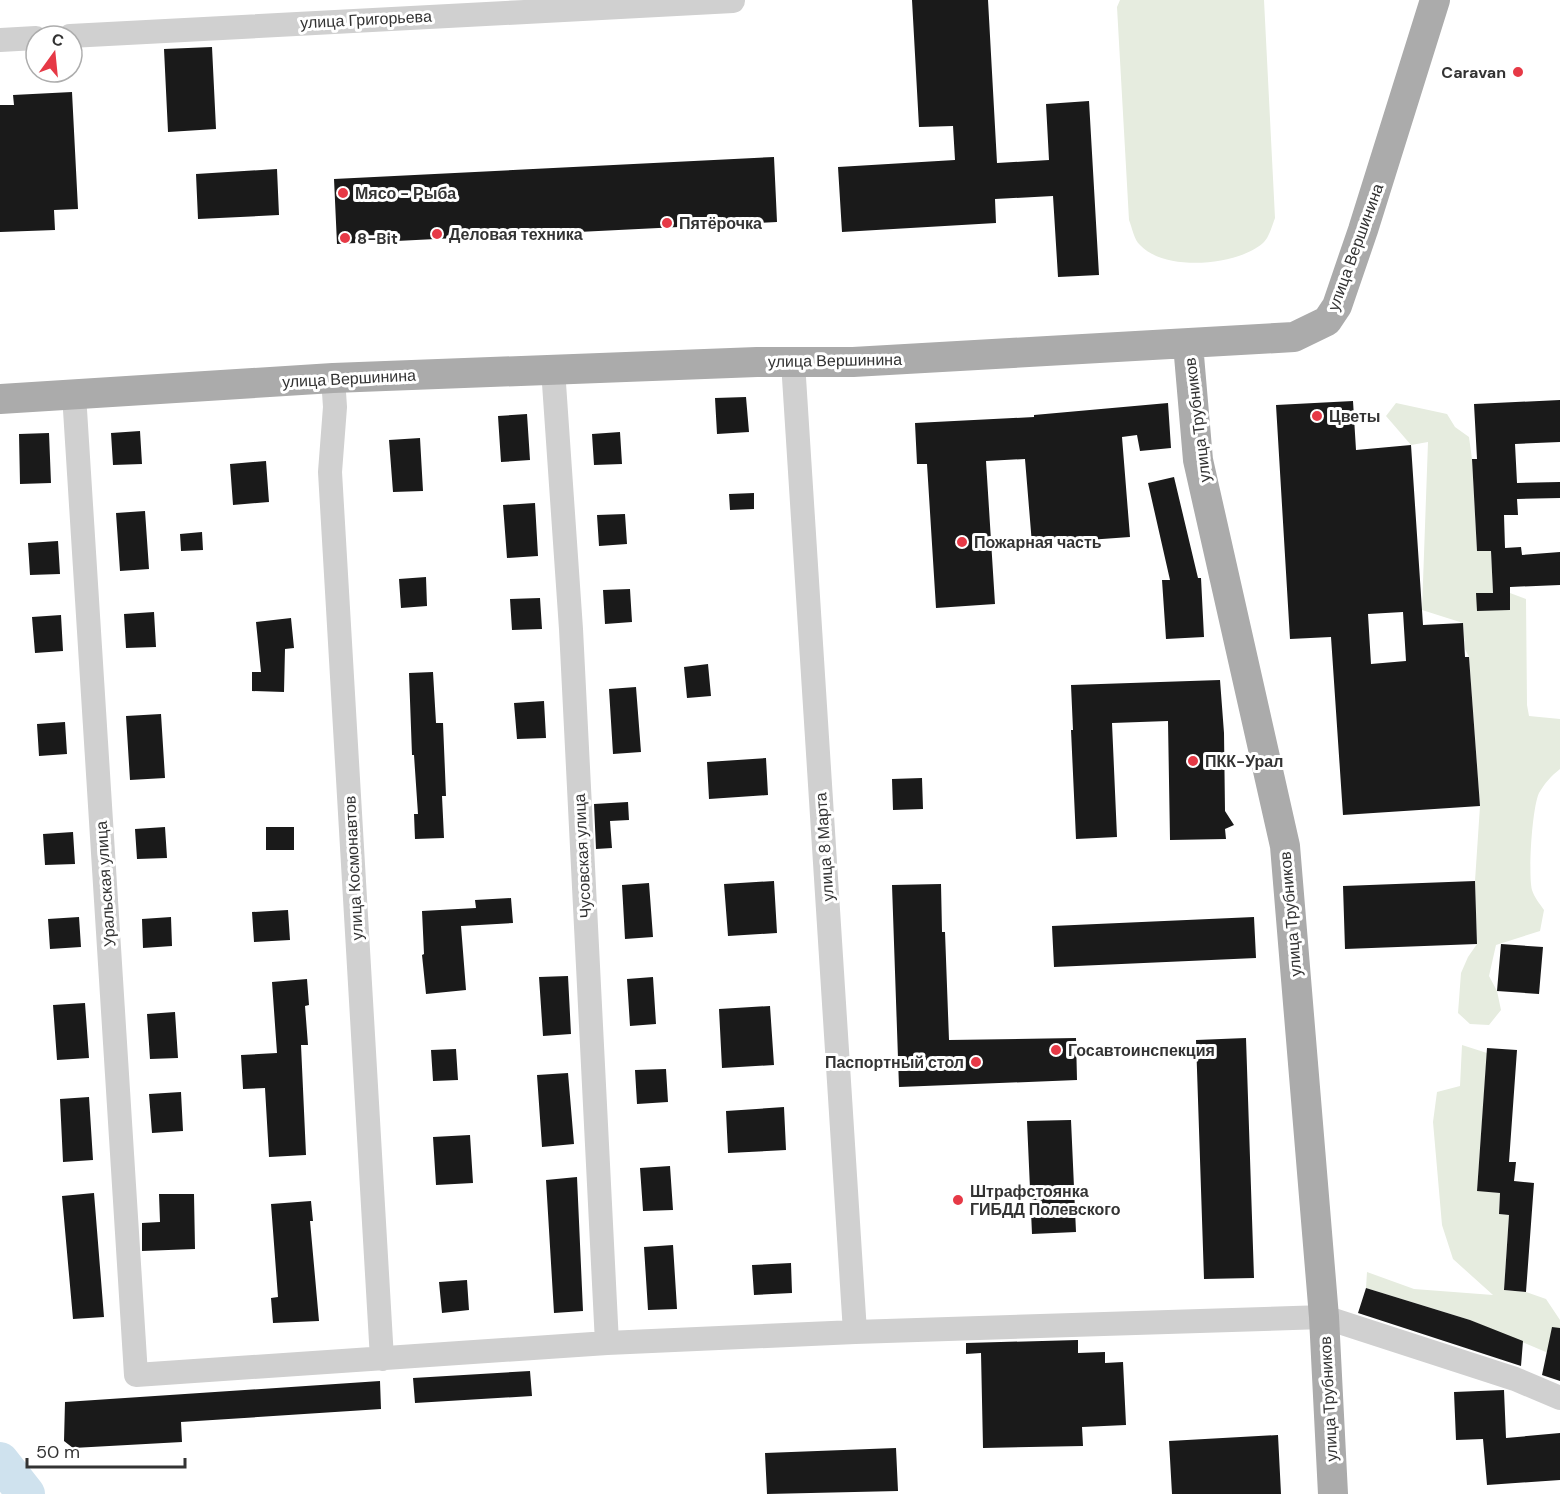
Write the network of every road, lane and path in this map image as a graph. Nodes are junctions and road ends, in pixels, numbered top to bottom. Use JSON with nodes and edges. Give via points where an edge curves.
{"nodes":[{"id":1,"x":1435,"y":0,"type":"edge"},
{"id":2,"x":733,"y":1,"type":"edge"},
{"id":3,"x":84,"y":35,"type":"edge"},
{"id":4,"x":24,"y":39,"type":"edge"},
{"id":5,"x":0,"y":40,"type":"edge"},
{"id":6,"x":1188,"y":344,"type":"junction"},
{"id":7,"x":793,"y":362,"type":"junction"},
{"id":8,"x":553,"y":369,"type":"junction"},
{"id":9,"x":333,"y":378,"type":"junction"},
{"id":10,"x":74,"y":394,"type":"junction"},
{"id":11,"x":0,"y":399,"type":"edge"},
{"id":12,"x":1324,"y":1317,"type":"junction"},
{"id":13,"x":855,"y":1332,"type":"junction"},
{"id":14,"x":607,"y":1343,"type":"junction"},
{"id":15,"x":382,"y":1359,"type":"junction"},
{"id":16,"x":1560,"y":1398,"type":"edge"},
{"id":17,"x":1333,"y":1494,"type":"edge"}],
"edges":[{"from":1,"to":6,"type":"main road","name":"улица Вершинина","via":[[1363,230],[1327,321],[1294,338]]},
{"from":2,"to":3,"type":"street","name":"улица Григорьева"},
{"from":4,"to":5,"type":"street"},
{"from":6,"to":7,"type":"main road","name":"улица Вершинина"},
{"from":6,"to":12,"type":"main road","name":"улица Трубников","via":[[1198,460],[1285,846]]},
{"from":7,"to":8,"type":"main road","name":"улица Вершинина"},
{"from":7,"to":13,"type":"street","name":"улица 8 Марта"},
{"from":8,"to":9,"type":"main road","name":"улица Вершинина"},
{"from":8,"to":14,"type":"street","name":"Чусовская улица","via":[[571,629]]},
{"from":9,"to":10,"type":"main road","name":"улица Вершинина"},
{"from":9,"to":15,"type":"street","name":"улица Космонавтов","via":[[330,472]]},
{"from":10,"to":11,"type":"main road","name":"улица Вершинина"},
{"from":10,"to":15,"type":"street","name":"Уральская улица","via":[[136,1375]]},
{"from":12,"to":13,"type":"street"},
{"from":12,"to":16,"type":"street","via":[[1515,1379]]},
{"from":12,"to":17,"type":"main road","name":"улица Трубников"},
{"from":13,"to":14,"type":"street"},
{"from":14,"to":15,"type":"street"}]}
